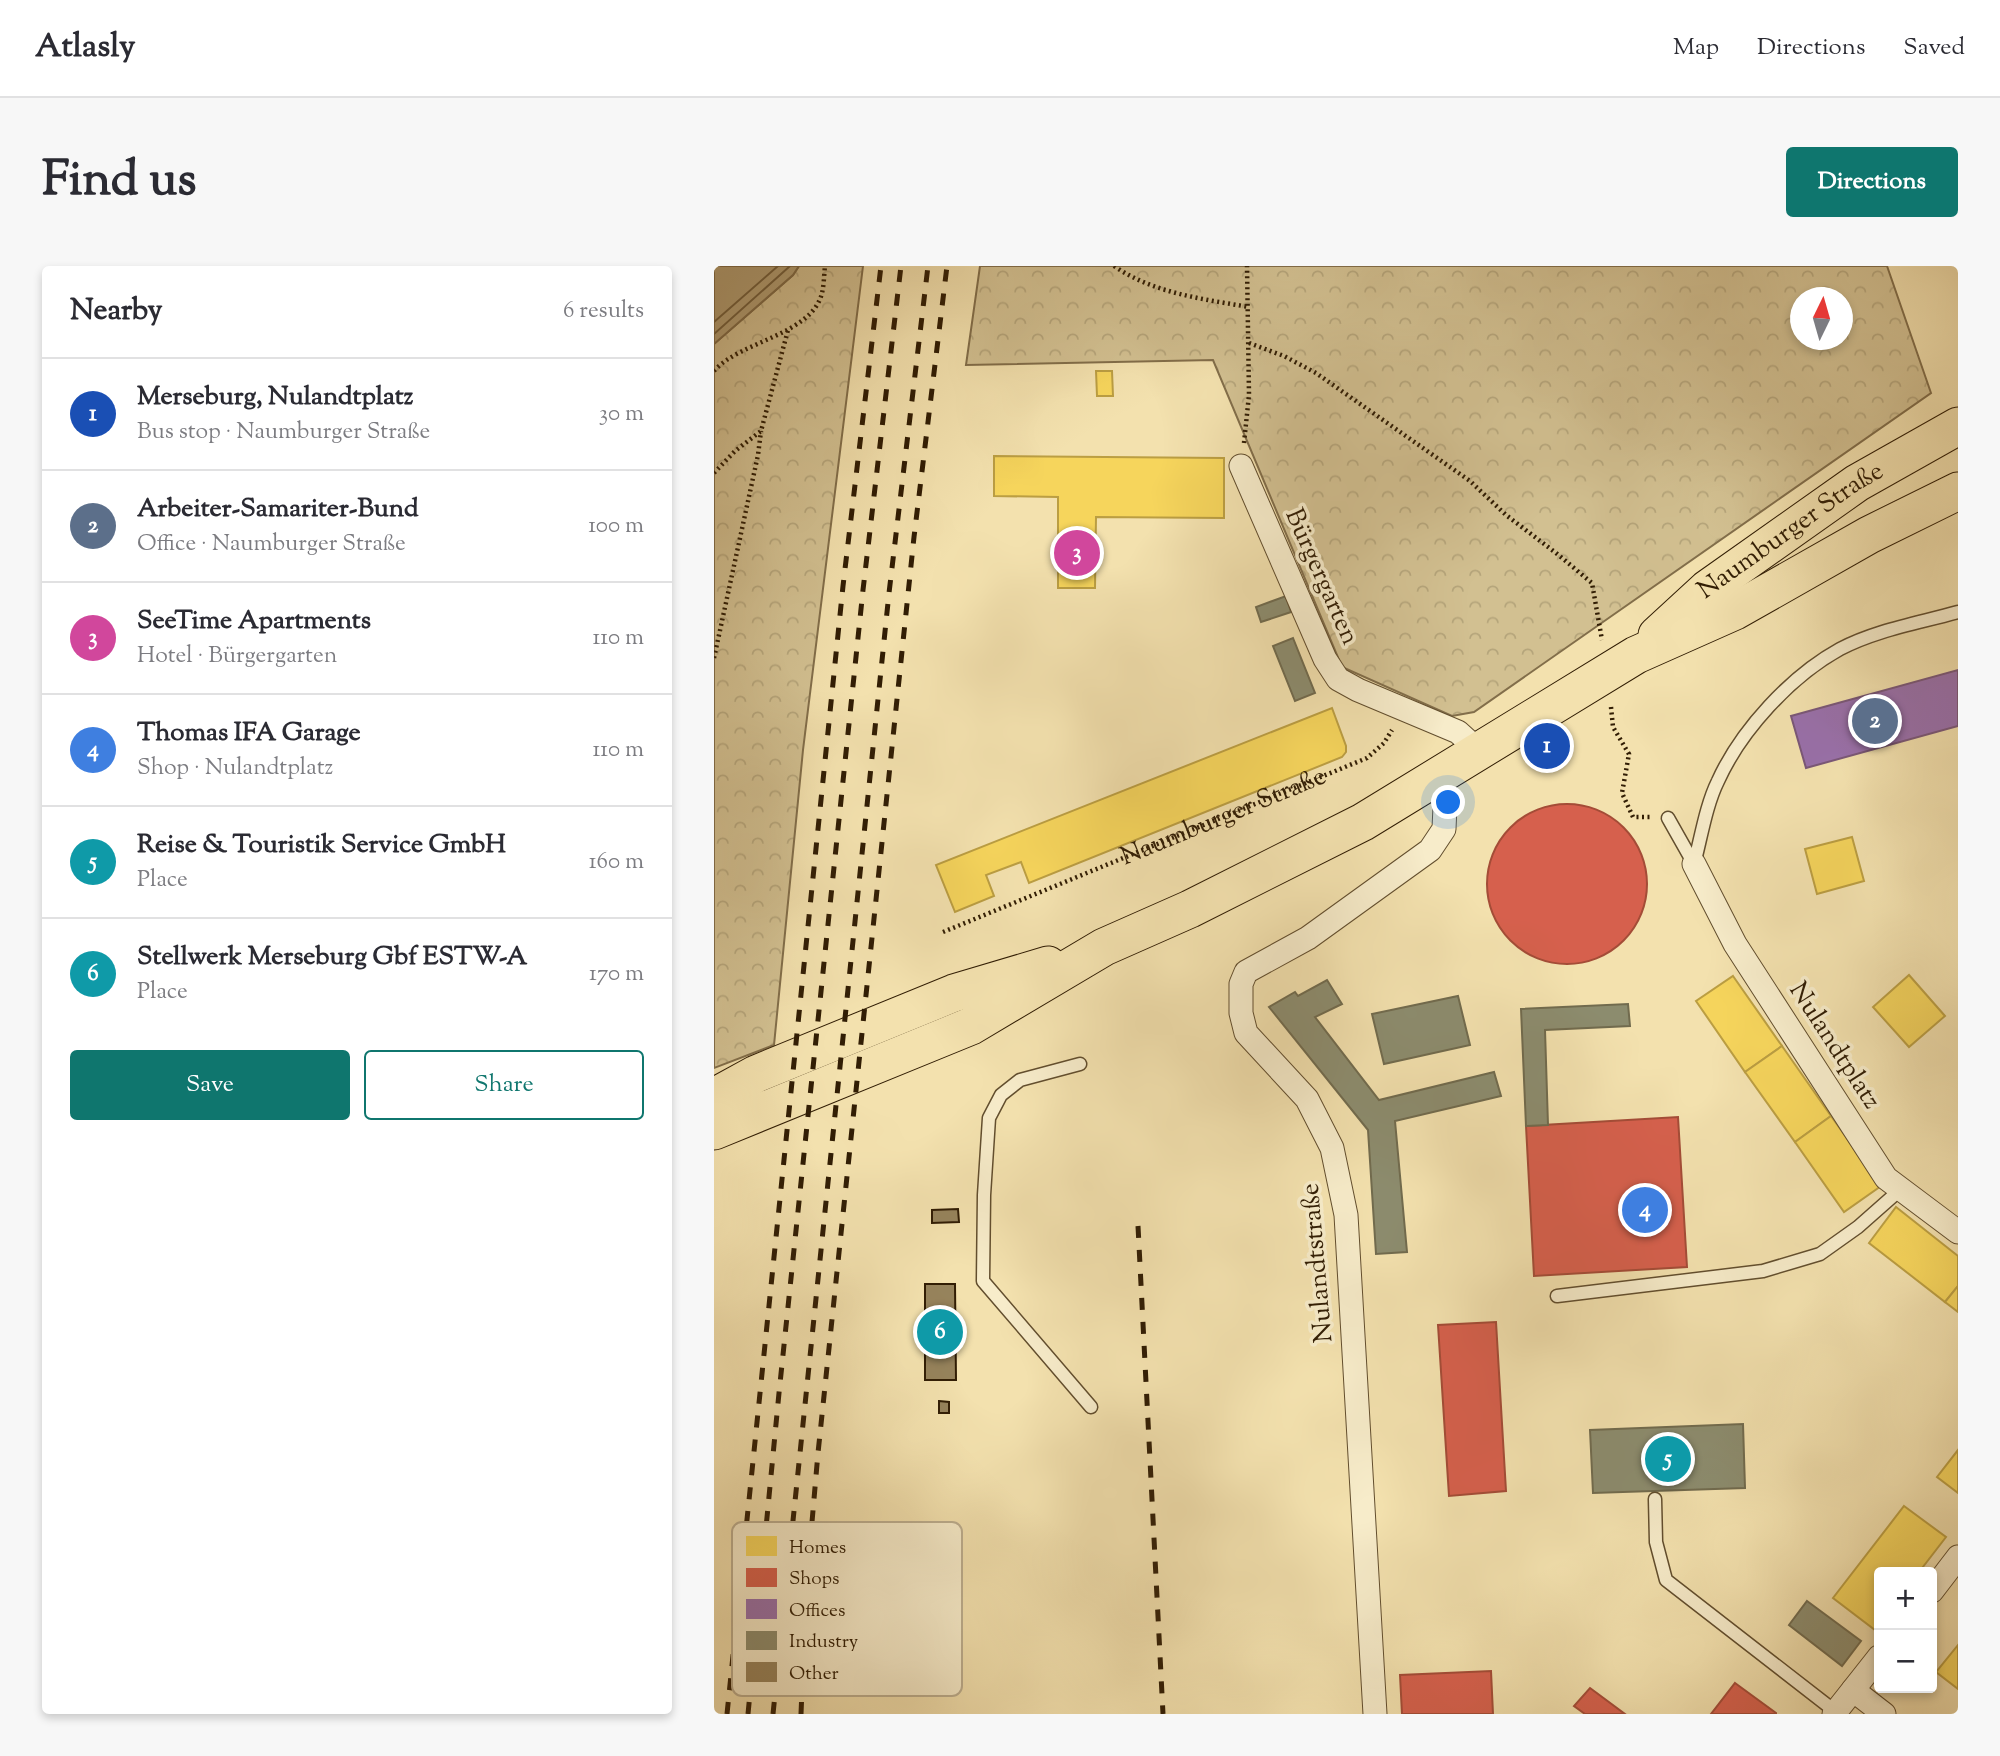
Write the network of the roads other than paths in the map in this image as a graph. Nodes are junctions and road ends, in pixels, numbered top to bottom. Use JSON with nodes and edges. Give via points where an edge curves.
{"nodes":[{"id":1,"x":1958,"y":426,"type":"edge"},
{"id":2,"x":1241,"y":466,"type":"road end"},
{"id":3,"x":1958,"y":491,"type":"edge"},
{"id":4,"x":1958,"y":612,"type":"edge"},
{"id":5,"x":1622,"y":664,"type":"junction"},
{"id":6,"x":1479,"y":751,"type":"junction"},
{"id":7,"x":1439,"y":776,"type":"junction"},
{"id":8,"x":1668,"y":818,"type":"road end"},
{"id":9,"x":1693,"y":864,"type":"junction"},
{"id":10,"x":1104,"y":947,"type":"junction"},
{"id":11,"x":1080,"y":1064,"type":"dead end"},
{"id":12,"x":718,"y":1118,"type":"edge"},
{"id":13,"x":1901,"y":1189,"type":"junction"},
{"id":14,"x":1958,"y":1232,"type":"edge"},
{"id":15,"x":1557,"y":1296,"type":"dead end"},
{"id":16,"x":1091,"y":1408,"type":"dead end"},
{"id":17,"x":1655,"y":1499,"type":"dead end"},
{"id":18,"x":1958,"y":1558,"type":"edge"},
{"id":19,"x":1937,"y":1585,"type":"edge"},
{"id":20,"x":1874,"y":1663,"type":"edge"},
{"id":21,"x":1853,"y":1690,"type":"junction"},
{"id":22,"x":1835,"y":1713,"type":"edge"},
{"id":23,"x":1374,"y":1714,"type":"edge"},
{"id":24,"x":1884,"y":1714,"type":"edge"}],
"edges":[{"from":1,"to":5,"type":"main road","name":"Naumburger Straße","via":[[1857,483],[1707,589]]},
{"from":2,"to":6,"type":"street","name":"Bürgergarten","via":[[1325,659],[1338,679],[1458,732]]},
{"from":3,"to":5,"type":"main road","name":"Naumburger Straße","via":[[1868,535],[1735,611]]},
{"from":4,"to":9,"type":"lane","via":[[1842,648],[1806,671],[1755,720],[1717,782]]},
{"from":5,"to":6,"type":"main road","name":"Naumburger Straße"},
{"from":6,"to":7,"type":"main road","name":"Naumburger Straße"},
{"from":7,"to":10,"type":"main road","name":"Naumburger Straße","via":[[1350,828]]},
{"from":7,"to":23,"type":"street","name":"Nulandtstraße","via":[[1444,829],[1430,850],[1308,938],[1246,972],[1239,995],[1246,1033],[1307,1099],[1332,1148],[1346,1215]]},
{"from":8,"to":9,"type":"lane"},
{"from":9,"to":13,"type":"street","name":"Nulandtplatz","via":[[1735,944],[1886,1178]]},
{"from":10,"to":12,"type":"main road","name":"Naumburger Straße","via":[[971,1026]]},
{"from":10,"to":12,"type":"main road","name":"Naumburger Straße","via":[[954,993],[756,1074]]},
{"from":11,"to":16,"type":"lane","via":[[1020,1080],[1001,1095],[989,1118],[982,1281]]},
{"from":13,"to":14,"type":"street","name":"Nulandtplatz"},
{"from":13,"to":15,"type":"lane","via":[[1820,1254],[1763,1271]]},
{"from":17,"to":22,"type":"lane","via":[[1656,1542],[1666,1580]]},
{"from":18,"to":19,"type":"street"},
{"from":20,"to":21,"type":"street"},
{"from":21,"to":22,"type":"street"},
{"from":21,"to":24,"type":"street"}]}
